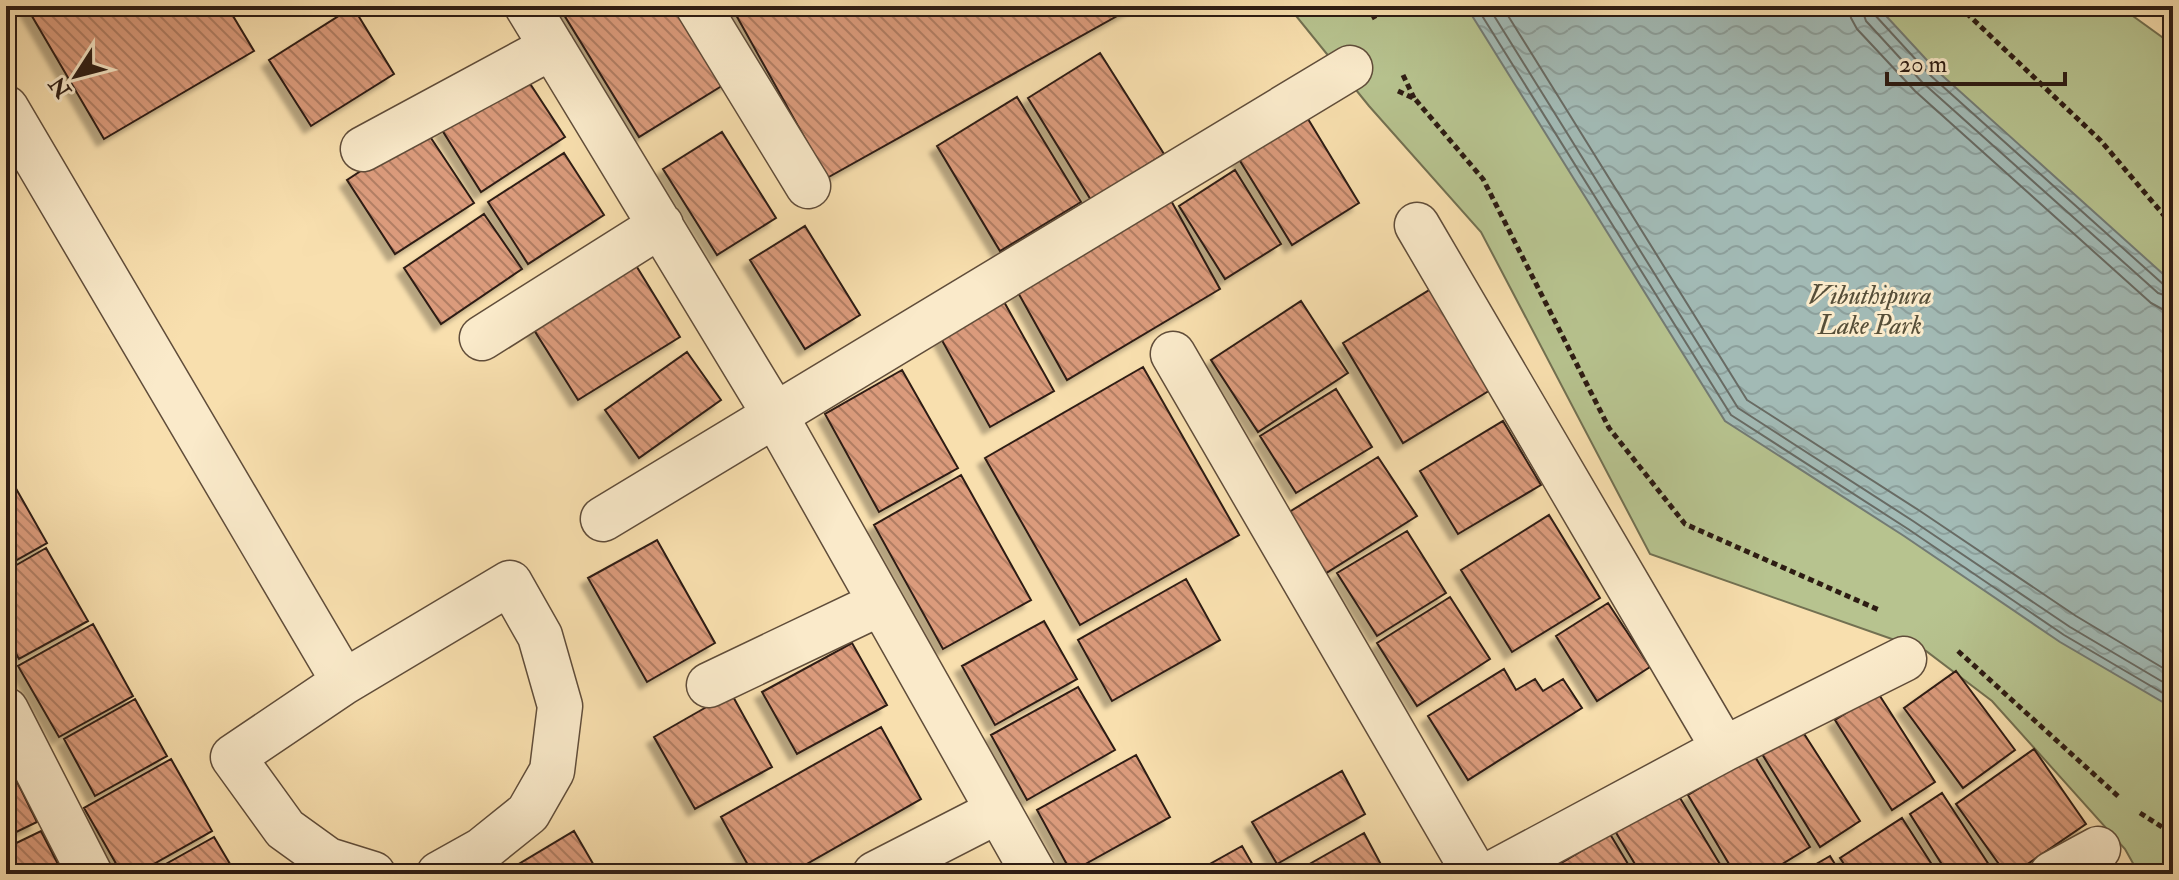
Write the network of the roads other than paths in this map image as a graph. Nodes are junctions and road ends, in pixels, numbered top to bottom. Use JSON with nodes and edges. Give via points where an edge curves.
{"nodes":[{"id":1,"x":527,"y":6,"type":"edge"},
{"id":2,"x":698,"y":6,"type":"edge"},
{"id":3,"x":552,"y":47,"type":"junction"},
{"id":4,"x":1350,"y":68,"type":"road end"},
{"id":5,"x":6,"y":108,"type":"edge"},
{"id":6,"x":363,"y":149,"type":"dead end"},
{"id":7,"x":808,"y":186,"type":"dead end"},
{"id":8,"x":661,"y":225,"type":"junction"},
{"id":9,"x":1417,"y":225,"type":"dead end"},
{"id":10,"x":482,"y":338,"type":"dead end"},
{"id":11,"x":1173,"y":354,"type":"dead end"},
{"id":12,"x":775,"y":415,"type":"junction"},
{"id":13,"x":603,"y":519,"type":"dead end"},
{"id":14,"x":881,"y":603,"type":"junction"},
{"id":15,"x":1904,"y":659,"type":"dead end"},
{"id":16,"x":344,"y":682,"type":"junction"},
{"id":17,"x":709,"y":685,"type":"dead end"},
{"id":18,"x":6,"y":710,"type":"edge"},
{"id":19,"x":1724,"y":749,"type":"junction"},
{"id":20,"x":998,"y":811,"type":"junction"},
{"id":21,"x":2098,"y":849,"type":"dead end"},
{"id":22,"x":90,"y":874,"type":"edge"},
{"id":23,"x":373,"y":874,"type":"edge"},
{"id":24,"x":439,"y":874,"type":"edge"},
{"id":25,"x":875,"y":874,"type":"edge"},
{"id":26,"x":1034,"y":874,"type":"edge"},
{"id":27,"x":1475,"y":874,"type":"edge"},
{"id":28,"x":1491,"y":874,"type":"edge"},
{"id":29,"x":2052,"y":874,"type":"edge"}],
"edges":[{"from":1,"to":3,"type":"street"},
{"from":2,"to":7,"type":"street"},
{"from":3,"to":6,"type":"street"},
{"from":3,"to":8,"type":"street"},
{"from":4,"to":12,"type":"street"},
{"from":5,"to":16,"type":"street"},
{"from":8,"to":10,"type":"street"},
{"from":8,"to":12,"type":"street"},
{"from":9,"to":19,"type":"street"},
{"from":11,"to":27,"type":"street"},
{"from":12,"to":13,"type":"street"},
{"from":12,"to":14,"type":"street"},
{"from":14,"to":17,"type":"street"},
{"from":14,"to":20,"type":"street"},
{"from":15,"to":19,"type":"street"},
{"from":16,"to":23,"type":"street","via":[[233,757],[285,829],[328,860]]},
{"from":16,"to":24,"type":"street","via":[[510,583],[540,636],[560,706],[552,771],[528,813],[482,850]]},
{"from":18,"to":22,"type":"street"},
{"from":19,"to":28,"type":"street"},
{"from":20,"to":25,"type":"street"},
{"from":20,"to":26,"type":"street"},
{"from":21,"to":29,"type":"street"}]}
